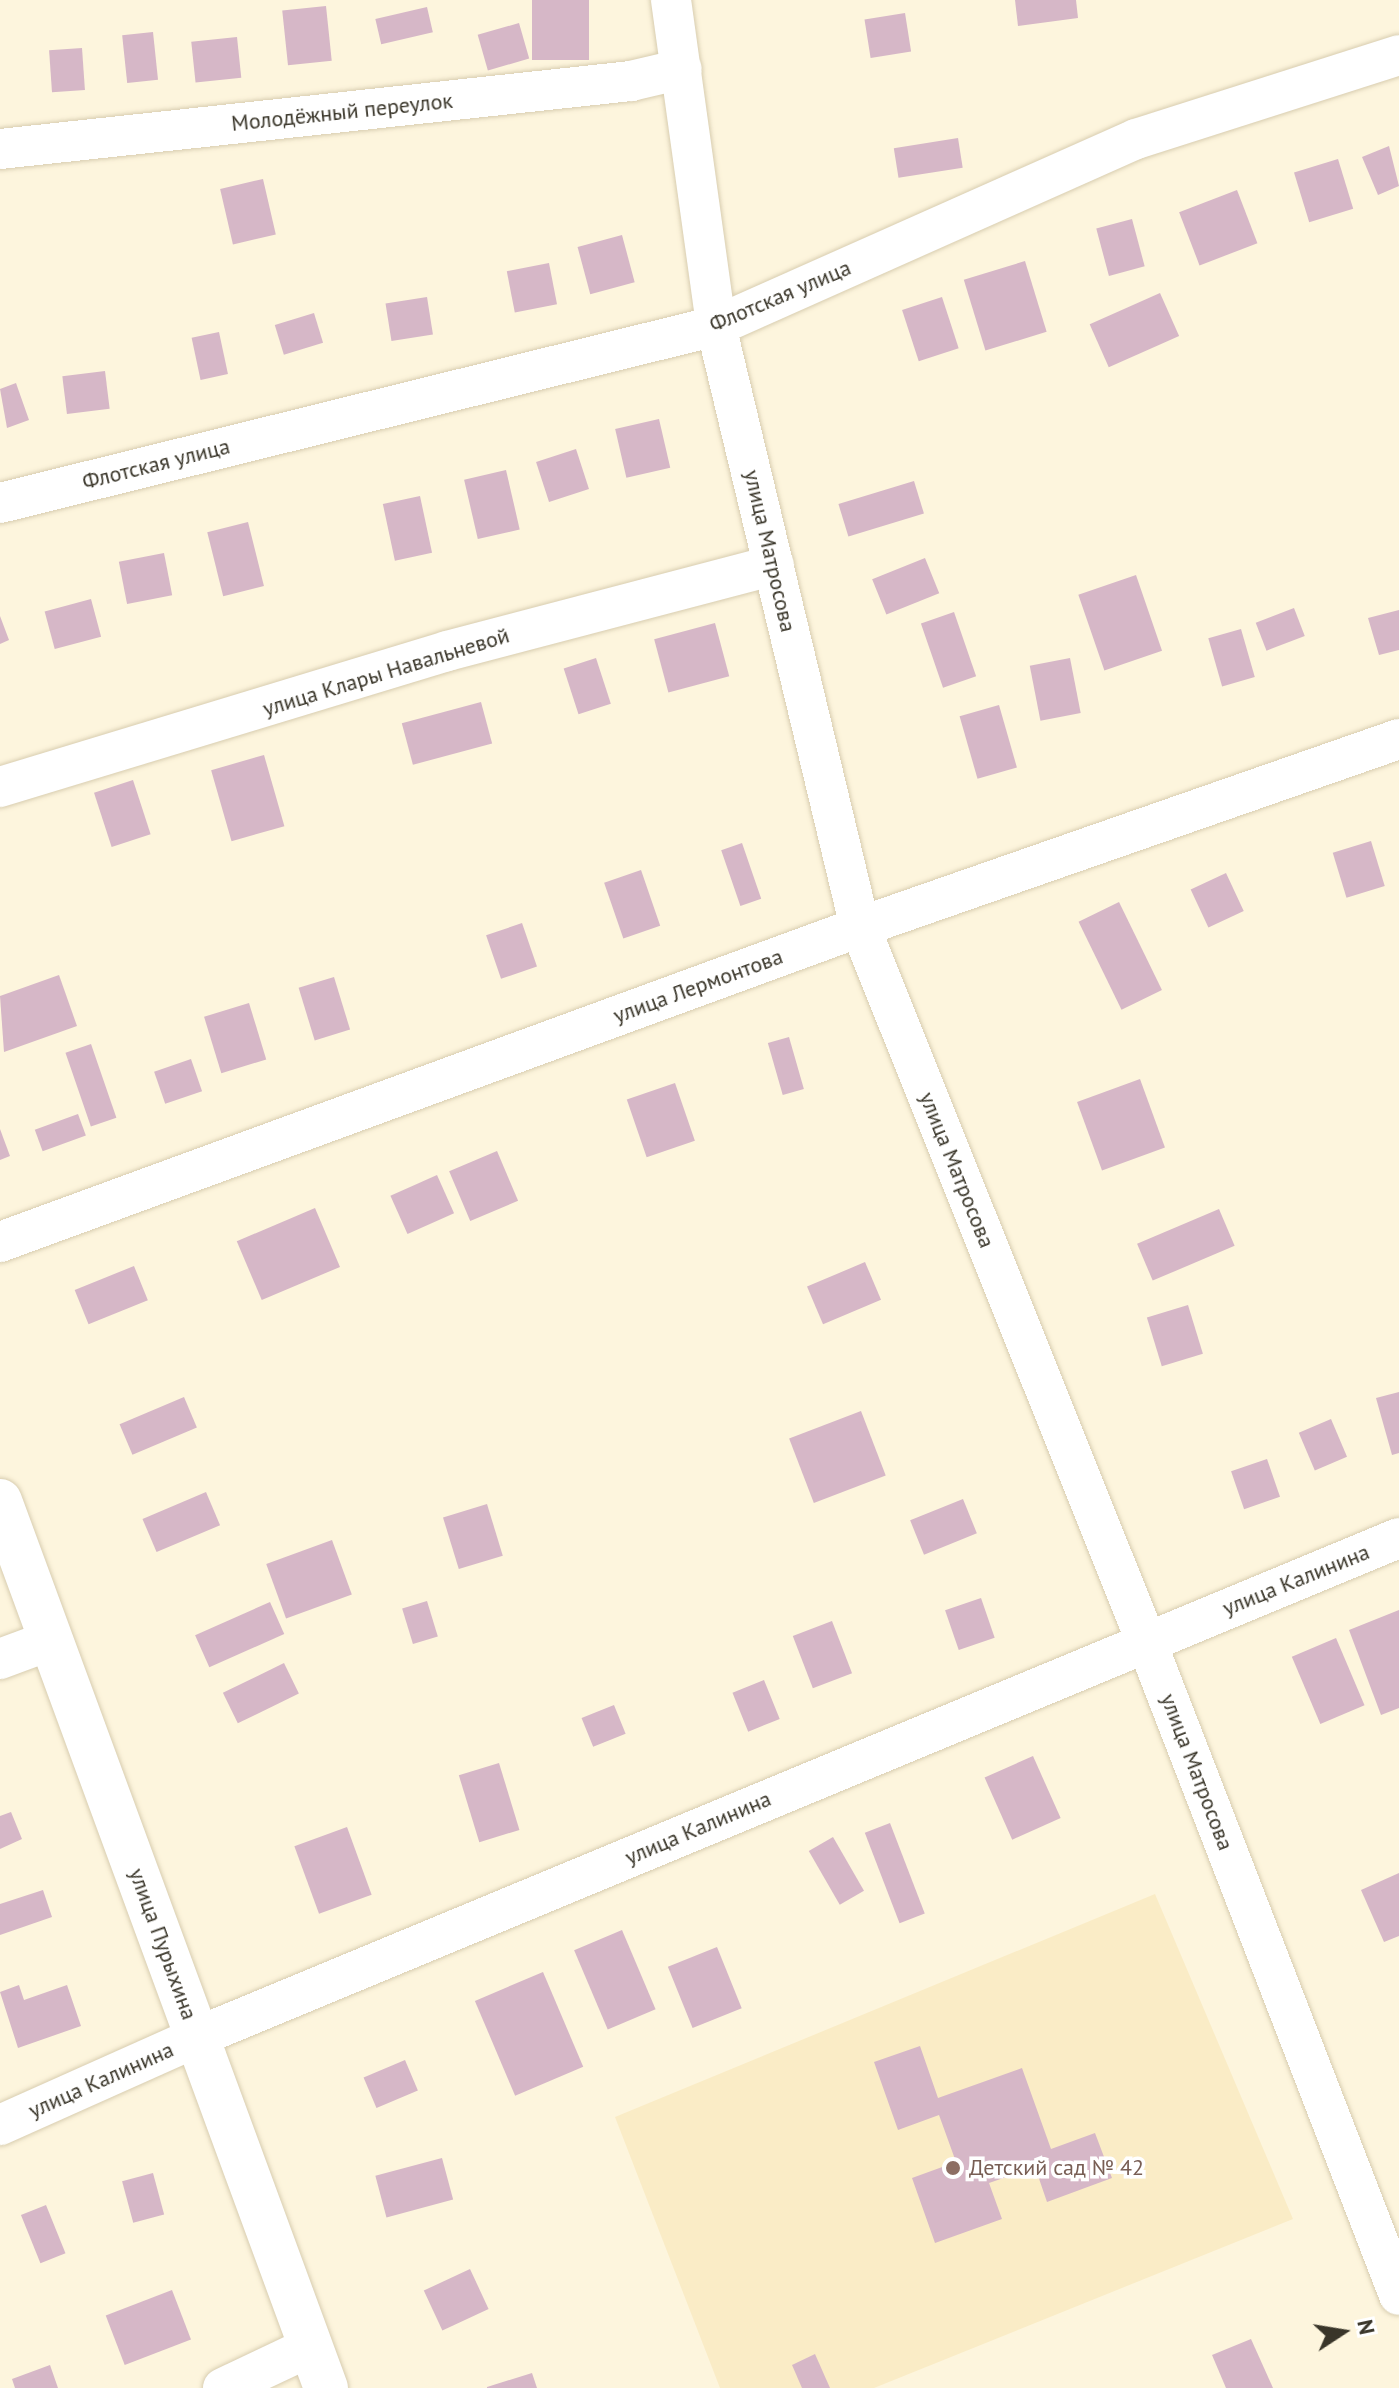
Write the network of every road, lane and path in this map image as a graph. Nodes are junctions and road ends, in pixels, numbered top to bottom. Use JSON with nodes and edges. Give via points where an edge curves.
{"nodes":[{"id":1,"x":671,"y":0,"type":"edge"},
{"id":2,"x":1399,"y":55,"type":"edge"},
{"id":3,"x":682,"y":69,"type":"junction"},
{"id":4,"x":0,"y":149,"type":"edge"},
{"id":5,"x":716,"y":326,"type":"junction"},
{"id":6,"x":0,"y":503,"type":"edge"},
{"id":7,"x":774,"y":565,"type":"junction"},
{"id":8,"x":1399,"y":739,"type":"edge"},
{"id":9,"x":0,"y":787,"type":"edge"},
{"id":10,"x":860,"y":927,"type":"junction"},
{"id":11,"x":0,"y":1242,"type":"edge"},
{"id":12,"x":0,"y":1501,"type":"edge"},
{"id":13,"x":1399,"y":1538,"type":"edge"},
{"id":14,"x":51,"y":1640,"type":"junction"},
{"id":15,"x":1146,"y":1641,"type":"junction"},
{"id":16,"x":0,"y":1659,"type":"edge"},
{"id":17,"x":197,"y":2037,"type":"junction"},
{"id":18,"x":0,"y":2125,"type":"edge"},
{"id":19,"x":1399,"y":2295,"type":"edge"},
{"id":20,"x":312,"y":2346,"type":"junction"},
{"id":21,"x":223,"y":2388,"type":"edge"},
{"id":22,"x":326,"y":2388,"type":"edge"}],
"edges":[{"from":1,"to":3,"type":"street","name":"улица Матросова"},
{"from":2,"to":5,"type":"street","name":"Флотская улица","via":[[1136,139]]},
{"from":3,"to":4,"type":"street","name":"Молодёжный переулок","via":[[631,81]]},
{"from":3,"to":5,"type":"street","name":"улица Матросова"},
{"from":5,"to":6,"type":"street","name":"Флотская улица"},
{"from":5,"to":7,"type":"street","name":"улица Матросова"},
{"from":7,"to":9,"type":"street","name":"улица Клары Навальневой","via":[[447,651]]},
{"from":7,"to":10,"type":"street","name":"улица Матросова"},
{"from":8,"to":10,"type":"street","name":"улица Лермонтова"},
{"from":10,"to":11,"type":"street","name":"улица Лермонтова"},
{"from":10,"to":15,"type":"street","name":"улица Матросова"},
{"from":12,"to":14,"type":"street","name":"улица Пурыхина"},
{"from":13,"to":15,"type":"street","name":"улица Калинина"},
{"from":14,"to":16,"type":"street"},
{"from":14,"to":17,"type":"street","name":"улица Пурыхина"},
{"from":15,"to":17,"type":"street","name":"улица Калинина"},
{"from":15,"to":19,"type":"street","name":"улица Матросова"},
{"from":17,"to":18,"type":"street","name":"улица Калинина"},
{"from":17,"to":20,"type":"street","name":"улица Пурыхина"},
{"from":20,"to":21,"type":"street"},
{"from":20,"to":22,"type":"street","name":"улица Пурыхина"}]}
